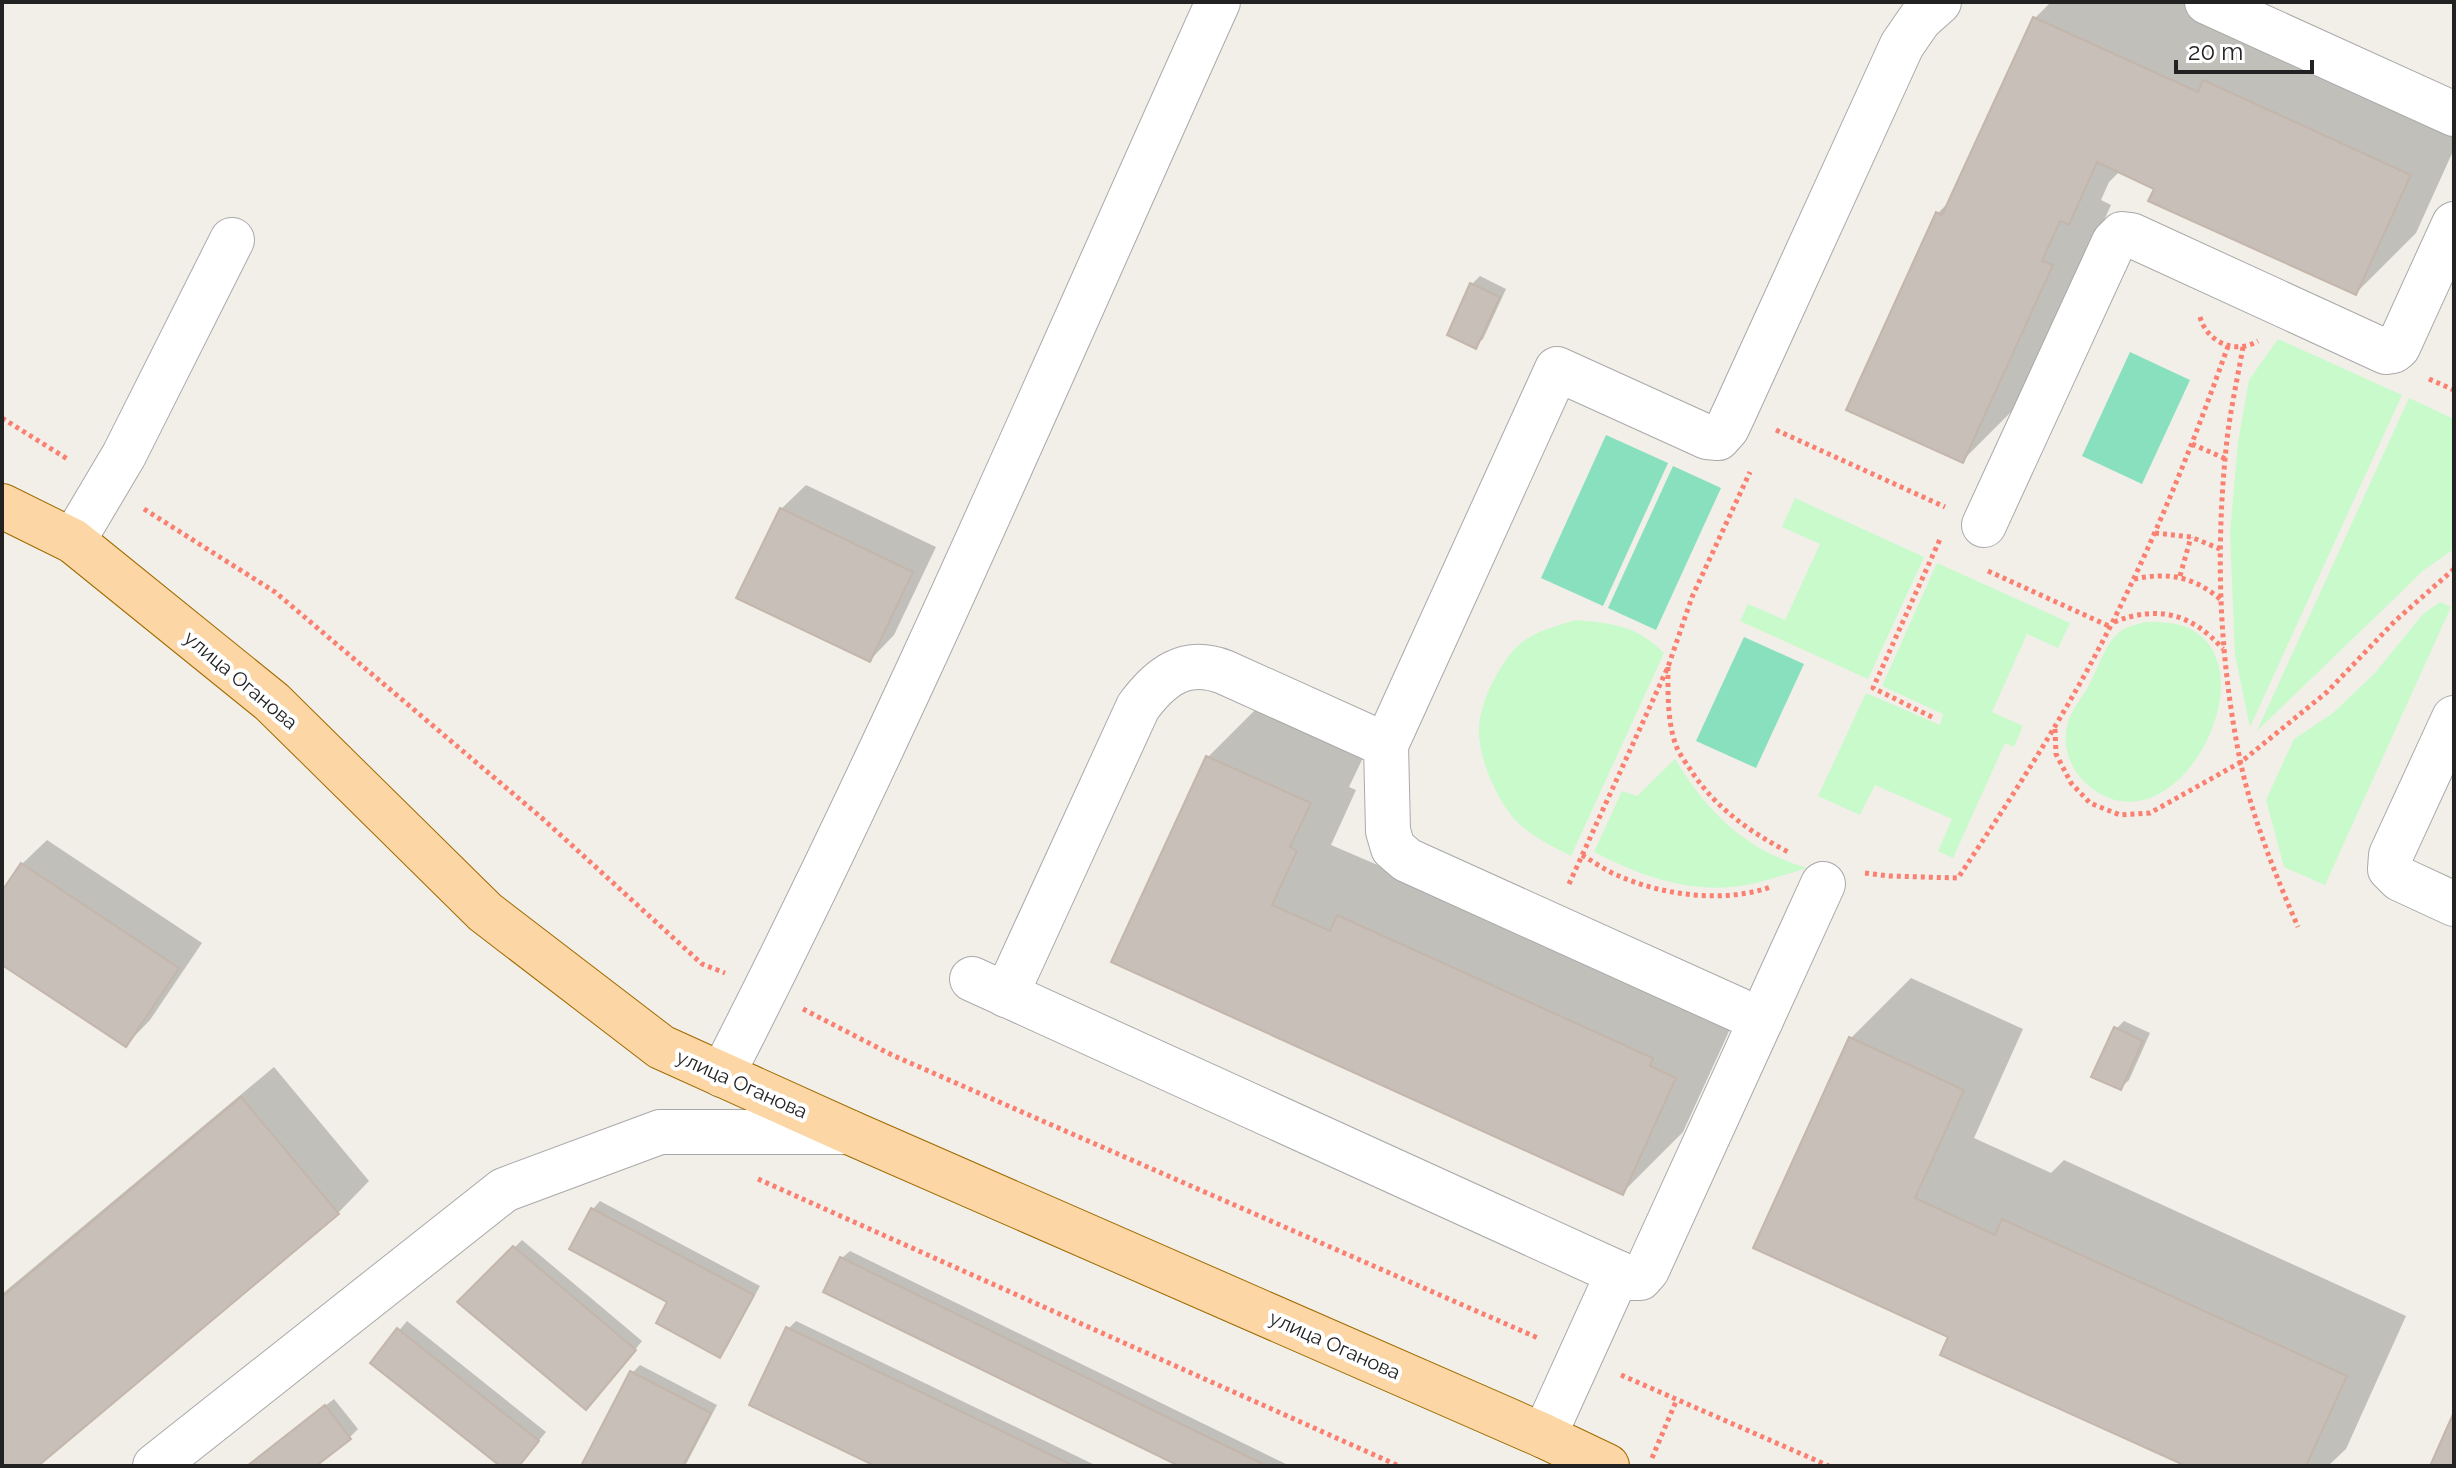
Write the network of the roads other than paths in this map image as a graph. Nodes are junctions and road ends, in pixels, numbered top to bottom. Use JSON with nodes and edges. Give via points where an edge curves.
{"nodes":[{"id":1,"x":1218,"y":2,"type":"edge"},
{"id":2,"x":1939,"y":2,"type":"edge"},
{"id":3,"x":2207,"y":2,"type":"edge"},
{"id":4,"x":2454,"y":114,"type":"edge"},
{"id":5,"x":2454,"y":224,"type":"edge"},
{"id":6,"x":232,"y":240,"type":"dead end"},
{"id":7,"x":2,"y":506,"type":"edge"},
{"id":8,"x":1972,"y":534,"type":"road end"},
{"id":9,"x":73,"y":541,"type":"junction"},
{"id":10,"x":2454,"y":718,"type":"edge"},
{"id":11,"x":1386,"y":745,"type":"junction"},
{"id":12,"x":1828,"y":871,"type":"road end"},
{"id":13,"x":2454,"y":904,"type":"edge"},
{"id":14,"x":1761,"y":1020,"type":"junction"},
{"id":15,"x":722,"y":1075,"type":"junction"},
{"id":16,"x":849,"y":1132,"type":"junction"},
{"id":17,"x":1618,"y":1273,"type":"junction"},
{"id":18,"x":1553,"y":1449,"type":"edge"},
{"id":19,"x":155,"y":1466,"type":"edge"},
{"id":20,"x":1607,"y":1466,"type":"edge"}],
"edges":[{"from":1,"to":15,"type":"lane","via":[[924,656]]},
{"from":2,"to":11,"type":"lane","via":[[1902,45],[1718,438],[1557,369]]},
{"from":3,"to":4,"type":"lane"},
{"from":5,"to":8,"type":"lane","via":[[2398,347],[2386,352],[2122,234]]},
{"from":6,"to":9,"type":"lane","via":[[124,455]]},
{"from":7,"to":9,"type":"main road","name":"улица Оганова"},
{"from":9,"to":15,"type":"main road","name":"улица Оганова","via":[[272,702],[485,912],[661,1047]]},
{"from":10,"to":13,"type":"lane","via":[[2391,855],[2390,869]]},
{"from":11,"to":14,"type":"lane","via":[[1388,831],[1393,848],[1407,860]]},
{"from":11,"to":17,"type":"lane","via":[[1210,666],[1181,669],[1164,678],[1138,707],[989,987]]},
{"from":12,"to":14,"type":"lane"},
{"from":14,"to":17,"type":"lane","via":[[1647,1270],[1640,1278]]},
{"from":15,"to":16,"type":"main road","name":"улица Оганова"},
{"from":16,"to":18,"type":"main road","name":"улица Оганова"},
{"from":16,"to":19,"type":"lane","via":[[660,1132],[504,1190]]},
{"from":17,"to":18,"type":"lane","via":[[1580,1357]]},
{"from":18,"to":20,"type":"main road","name":"улица Оганова"}]}
